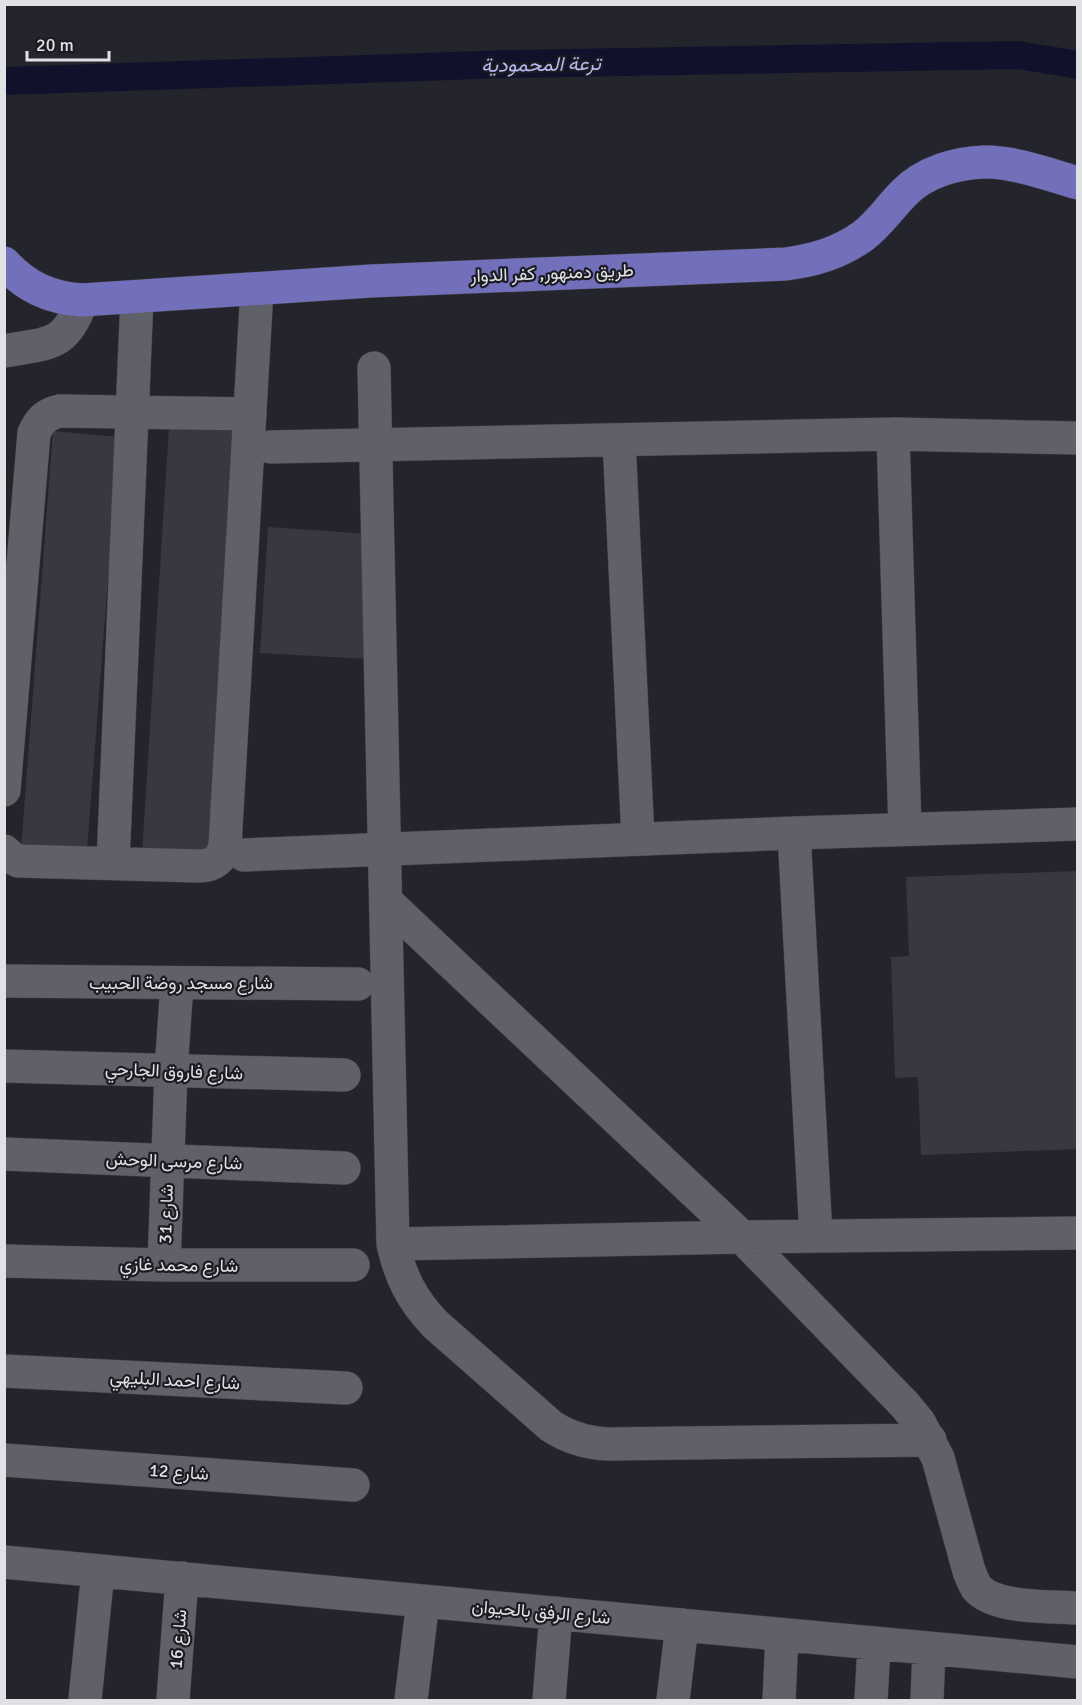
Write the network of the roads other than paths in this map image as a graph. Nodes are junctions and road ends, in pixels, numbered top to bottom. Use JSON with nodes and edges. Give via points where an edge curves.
{"nodes":[{"id":1,"x":1077,"y":183,"type":"edge"},
{"id":2,"x":4,"y":263,"type":"edge"},
{"id":3,"x":257,"y":289,"type":"junction"},
{"id":4,"x":137,"y":298,"type":"junction"},
{"id":5,"x":82,"y":300,"type":"junction"},
{"id":6,"x":4,"y":351,"type":"edge"},
{"id":7,"x":374,"y":368,"type":"dead end"},
{"id":8,"x":133,"y":412,"type":"junction"},
{"id":9,"x":250,"y":414,"type":"junction"},
{"id":10,"x":893,"y":434,"type":"junction"},
{"id":11,"x":1077,"y":438,"type":"edge"},
{"id":12,"x":620,"y":440,"type":"junction"},
{"id":13,"x":376,"y":445,"type":"junction"},
{"id":14,"x":270,"y":447,"type":"dead end"},
{"id":15,"x":4,"y":790,"type":"edge"},
{"id":16,"x":1077,"y":824,"type":"edge"},
{"id":17,"x":905,"y":830,"type":"junction"},
{"id":18,"x":794,"y":833,"type":"junction"},
{"id":19,"x":638,"y":840,"type":"junction"},
{"id":20,"x":386,"y":850,"type":"junction"},
{"id":21,"x":4,"y":851,"type":"edge"},
{"id":22,"x":244,"y":855,"type":"dead end"},
{"id":23,"x":113,"y":863,"type":"junction"},
{"id":24,"x":387,"y":902,"type":"junction"},
{"id":25,"x":4,"y":981,"type":"edge"},
{"id":26,"x":177,"y":983,"type":"junction"},
{"id":27,"x":358,"y":984,"type":"dead end"},
{"id":28,"x":4,"y":1066,"type":"edge"},
{"id":29,"x":171,"y":1071,"type":"junction"},
{"id":30,"x":344,"y":1075,"type":"dead end"},
{"id":31,"x":4,"y":1154,"type":"edge"},
{"id":32,"x":169,"y":1161,"type":"junction"},
{"id":33,"x":344,"y":1168,"type":"dead end"},
{"id":34,"x":1077,"y":1233,"type":"edge"},
{"id":35,"x":816,"y":1236,"type":"junction"},
{"id":36,"x":742,"y":1237,"type":"junction"},
{"id":37,"x":393,"y":1244,"type":"junction"},
{"id":38,"x":4,"y":1261,"type":"edge"},
{"id":39,"x":164,"y":1265,"type":"junction"},
{"id":40,"x":353,"y":1265,"type":"dead end"},
{"id":41,"x":4,"y":1371,"type":"edge"},
{"id":42,"x":346,"y":1388,"type":"dead end"},
{"id":43,"x":930,"y":1440,"type":"junction"},
{"id":44,"x":4,"y":1460,"type":"edge"},
{"id":45,"x":353,"y":1485,"type":"dead end"},
{"id":46,"x":4,"y":1562,"type":"edge"},
{"id":47,"x":98,"y":1570,"type":"junction"},
{"id":48,"x":182,"y":1578,"type":"junction"},
{"id":49,"x":423,"y":1601,"type":"junction"},
{"id":50,"x":1077,"y":1608,"type":"edge"},
{"id":51,"x":556,"y":1613,"type":"junction"},
{"id":52,"x":682,"y":1625,"type":"junction"},
{"id":53,"x":782,"y":1635,"type":"junction"},
{"id":54,"x":874,"y":1645,"type":"junction"},
{"id":55,"x":929,"y":1649,"type":"junction"},
{"id":56,"x":1077,"y":1662,"type":"edge"},
{"id":57,"x":84,"y":1701,"type":"edge"},
{"id":58,"x":173,"y":1701,"type":"edge"},
{"id":59,"x":411,"y":1701,"type":"edge"},
{"id":60,"x":549,"y":1701,"type":"edge"},
{"id":61,"x":673,"y":1701,"type":"edge"},
{"id":62,"x":779,"y":1701,"type":"edge"},
{"id":63,"x":872,"y":1701,"type":"edge"},
{"id":64,"x":927,"y":1701,"type":"edge"}],
"edges":[{"from":1,"to":3,"type":"main road","name":"طريق دمنهور, كفر الدوار","via":[[986,161],[957,165],[929,175],[905,191],[864,235],[840,250],[814,260],[786,264]]},
{"from":2,"to":5,"type":"main road","name":"طريق دمنهور, كفر الدوار","via":[[40,292]]},
{"from":3,"to":4,"type":"main road","name":"طريق دمنهور, كفر الدوار"},
{"from":3,"to":9,"type":"street"},
{"from":4,"to":5,"type":"main road","name":"طريق دمنهور, كفر الدوار"},
{"from":4,"to":8,"type":"street"},
{"from":5,"to":6,"type":"street","via":[[75,321],[58,339]]},
{"from":7,"to":13,"type":"street"},
{"from":8,"to":9,"type":"street"},
{"from":8,"to":15,"type":"street","via":[[60,411],[44,417],[34,433]]},
{"from":8,"to":23,"type":"street"},
{"from":9,"to":23,"type":"street","via":[[223,854],[208,866]]},
{"from":10,"to":11,"type":"street"},
{"from":10,"to":12,"type":"street"},
{"from":10,"to":17,"type":"street"},
{"from":12,"to":13,"type":"street"},
{"from":12,"to":19,"type":"street"},
{"from":13,"to":14,"type":"street"},
{"from":13,"to":20,"type":"street"},
{"from":16,"to":17,"type":"street"},
{"from":17,"to":18,"type":"street"},
{"from":18,"to":19,"type":"street"},
{"from":18,"to":35,"type":"street"},
{"from":19,"to":20,"type":"street"},
{"from":20,"to":22,"type":"street"},
{"from":20,"to":24,"type":"street"},
{"from":21,"to":23,"type":"street","via":[[18,861]]},
{"from":24,"to":36,"type":"street"},
{"from":24,"to":37,"type":"street"},
{"from":25,"to":26,"type":"street","name":"شارع مسجد روضة الحبيب"},
{"from":26,"to":27,"type":"street","name":"شارع مسجد روضة الحبيب"},
{"from":26,"to":29,"type":"street","name":"شارع 31"},
{"from":28,"to":29,"type":"street","name":"شارع فاروق الجارحي"},
{"from":29,"to":30,"type":"street","name":"شارع فاروق الجارحي"},
{"from":29,"to":32,"type":"street","name":"شارع 31"},
{"from":31,"to":32,"type":"street","name":"شارع مرسى الوحش"},
{"from":32,"to":33,"type":"street","name":"شارع مرسى الوحش"},
{"from":32,"to":39,"type":"street","name":"شارع 31"},
{"from":34,"to":35,"type":"street"},
{"from":35,"to":36,"type":"street"},
{"from":36,"to":37,"type":"street"},
{"from":36,"to":43,"type":"street","via":[[905,1405]]},
{"from":37,"to":43,"type":"street","via":[[407,1288],[435,1324],[551,1426],[578,1440],[608,1444]]},
{"from":38,"to":39,"type":"street","name":"شارع محمد غازي"},
{"from":39,"to":40,"type":"street","name":"شارع محمد غازي"},
{"from":41,"to":42,"type":"street","name":"شارع احمد البليهي"},
{"from":43,"to":50,"type":"street","via":[[969,1571],[978,1588],[1002,1601]]},
{"from":44,"to":45,"type":"street","name":"شارع 12"},
{"from":46,"to":47,"type":"street","name":"شارع الرفق بالحيوان"},
{"from":47,"to":48,"type":"street","name":"شارع الرفق بالحيوان"},
{"from":47,"to":57,"type":"street"},
{"from":48,"to":49,"type":"street","name":"شارع الرفق بالحيوان"},
{"from":48,"to":58,"type":"street","name":"شارع 16"},
{"from":49,"to":51,"type":"street","name":"شارع الرفق بالحيوان"},
{"from":49,"to":59,"type":"street"},
{"from":51,"to":52,"type":"street","name":"شارع الرفق بالحيوان"},
{"from":51,"to":60,"type":"street"},
{"from":52,"to":53,"type":"street","name":"شارع الرفق بالحيوان"},
{"from":52,"to":61,"type":"street"},
{"from":53,"to":54,"type":"street","name":"شارع الرفق بالحيوان"},
{"from":53,"to":62,"type":"street"},
{"from":54,"to":55,"type":"street","name":"شارع الرفق بالحيوان"},
{"from":54,"to":63,"type":"street"},
{"from":55,"to":56,"type":"street","name":"شارع الرفق بالحيوان"},
{"from":55,"to":64,"type":"street"}]}
